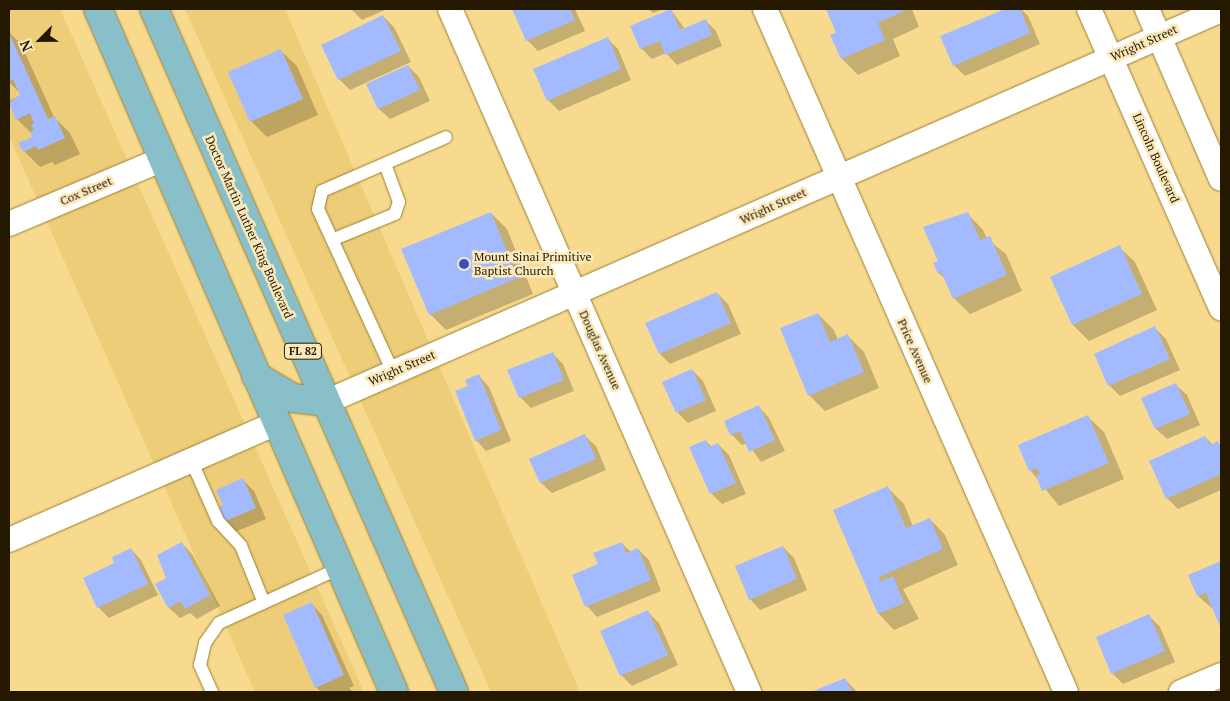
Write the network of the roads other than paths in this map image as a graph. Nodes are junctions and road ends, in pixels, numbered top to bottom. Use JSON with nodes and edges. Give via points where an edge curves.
{"nodes":[{"id":1,"x":98,"y":9,"type":"edge"},
{"id":2,"x":154,"y":9,"type":"edge"},
{"id":3,"x":450,"y":9,"type":"edge"},
{"id":4,"x":765,"y":9,"type":"edge"},
{"id":5,"x":1089,"y":9,"type":"edge"},
{"id":6,"x":1147,"y":9,"type":"edge"},
{"id":7,"x":1221,"y":10,"type":"edge"},
{"id":8,"x":1159,"y":37,"type":"junction"},
{"id":9,"x":1112,"y":58,"type":"junction"},
{"id":10,"x":446,"y":137,"type":"dead end"},
{"id":11,"x":163,"y":159,"type":"junction"},
{"id":12,"x":385,"y":164,"type":"junction"},
{"id":13,"x":839,"y":177,"type":"junction"},
{"id":14,"x":1221,"y":179,"type":"edge"},
{"id":15,"x":9,"y":224,"type":"edge"},
{"id":16,"x":334,"y":239,"type":"junction"},
{"id":17,"x":575,"y":293,"type":"junction"},
{"id":18,"x":1221,"y":308,"type":"edge"},
{"id":19,"x":393,"y":372,"type":"junction"},
{"id":20,"x":256,"y":376,"type":"junction"},
{"id":21,"x":326,"y":402,"type":"junction"},
{"id":22,"x":277,"y":423,"type":"junction"},
{"id":23,"x":191,"y":460,"type":"junction"},
{"id":24,"x":9,"y":540,"type":"edge"},
{"id":25,"x":340,"y":568,"type":"junction"},
{"id":26,"x":264,"y":602,"type":"junction"},
{"id":27,"x":1221,"y":675,"type":"edge"},
{"id":28,"x":212,"y":692,"type":"edge"},
{"id":29,"x":394,"y":692,"type":"edge"},
{"id":30,"x":454,"y":692,"type":"edge"},
{"id":31,"x":749,"y":692,"type":"edge"},
{"id":32,"x":1066,"y":692,"type":"edge"},
{"id":33,"x":1181,"y":692,"type":"edge"}],
"edges":[{"from":1,"to":11,"type":"main road"},
{"from":2,"to":21,"type":"main road","name":"Doctor Martin Luther King Boulevard","number":"FL 82"},
{"from":3,"to":17,"type":"street","name":"Douglas Avenue"},
{"from":4,"to":13,"type":"street","name":"Price Avenue"},
{"from":5,"to":9,"type":"street","name":"Lincoln Boulevard"},
{"from":6,"to":8,"type":"street"},
{"from":7,"to":8,"type":"street","name":"Wright Street"},
{"from":8,"to":9,"type":"street","name":"Wright Street"},
{"from":8,"to":14,"type":"street"},
{"from":9,"to":13,"type":"street","name":"Wright Street"},
{"from":9,"to":18,"type":"street","name":"Lincoln Boulevard"},
{"from":10,"to":12,"type":"lane"},
{"from":11,"to":15,"type":"street","name":"Cox Street"},
{"from":11,"to":20,"type":"main road"},
{"from":12,"to":16,"type":"lane","via":[[399,202],[395,214]]},
{"from":12,"to":16,"type":"lane","via":[[322,191],[318,209]]},
{"from":13,"to":17,"type":"street","name":"Wright Street"},
{"from":13,"to":32,"type":"street","name":"Price Avenue"},
{"from":16,"to":19,"type":"lane"},
{"from":17,"to":19,"type":"street","name":"Wright Street"},
{"from":17,"to":31,"type":"street","name":"Douglas Avenue"},
{"from":19,"to":21,"type":"street","name":"Wright Street"},
{"from":20,"to":21,"type":"main road","via":[[293,398]]},
{"from":20,"to":22,"type":"main road"},
{"from":21,"to":30,"type":"main road","name":"Doctor Martin Luther King Boulevard","number":"FL 82"},
{"from":22,"to":23,"type":"street"},
{"from":22,"to":25,"type":"main road"},
{"from":23,"to":24,"type":"street"},
{"from":23,"to":26,"type":"lane","via":[[218,521],[241,546]]},
{"from":25,"to":26,"type":"lane"},
{"from":25,"to":29,"type":"main road"},
{"from":26,"to":28,"type":"lane","via":[[219,623],[205,643],[200,666]]},
{"from":27,"to":33,"type":"street"}]}
